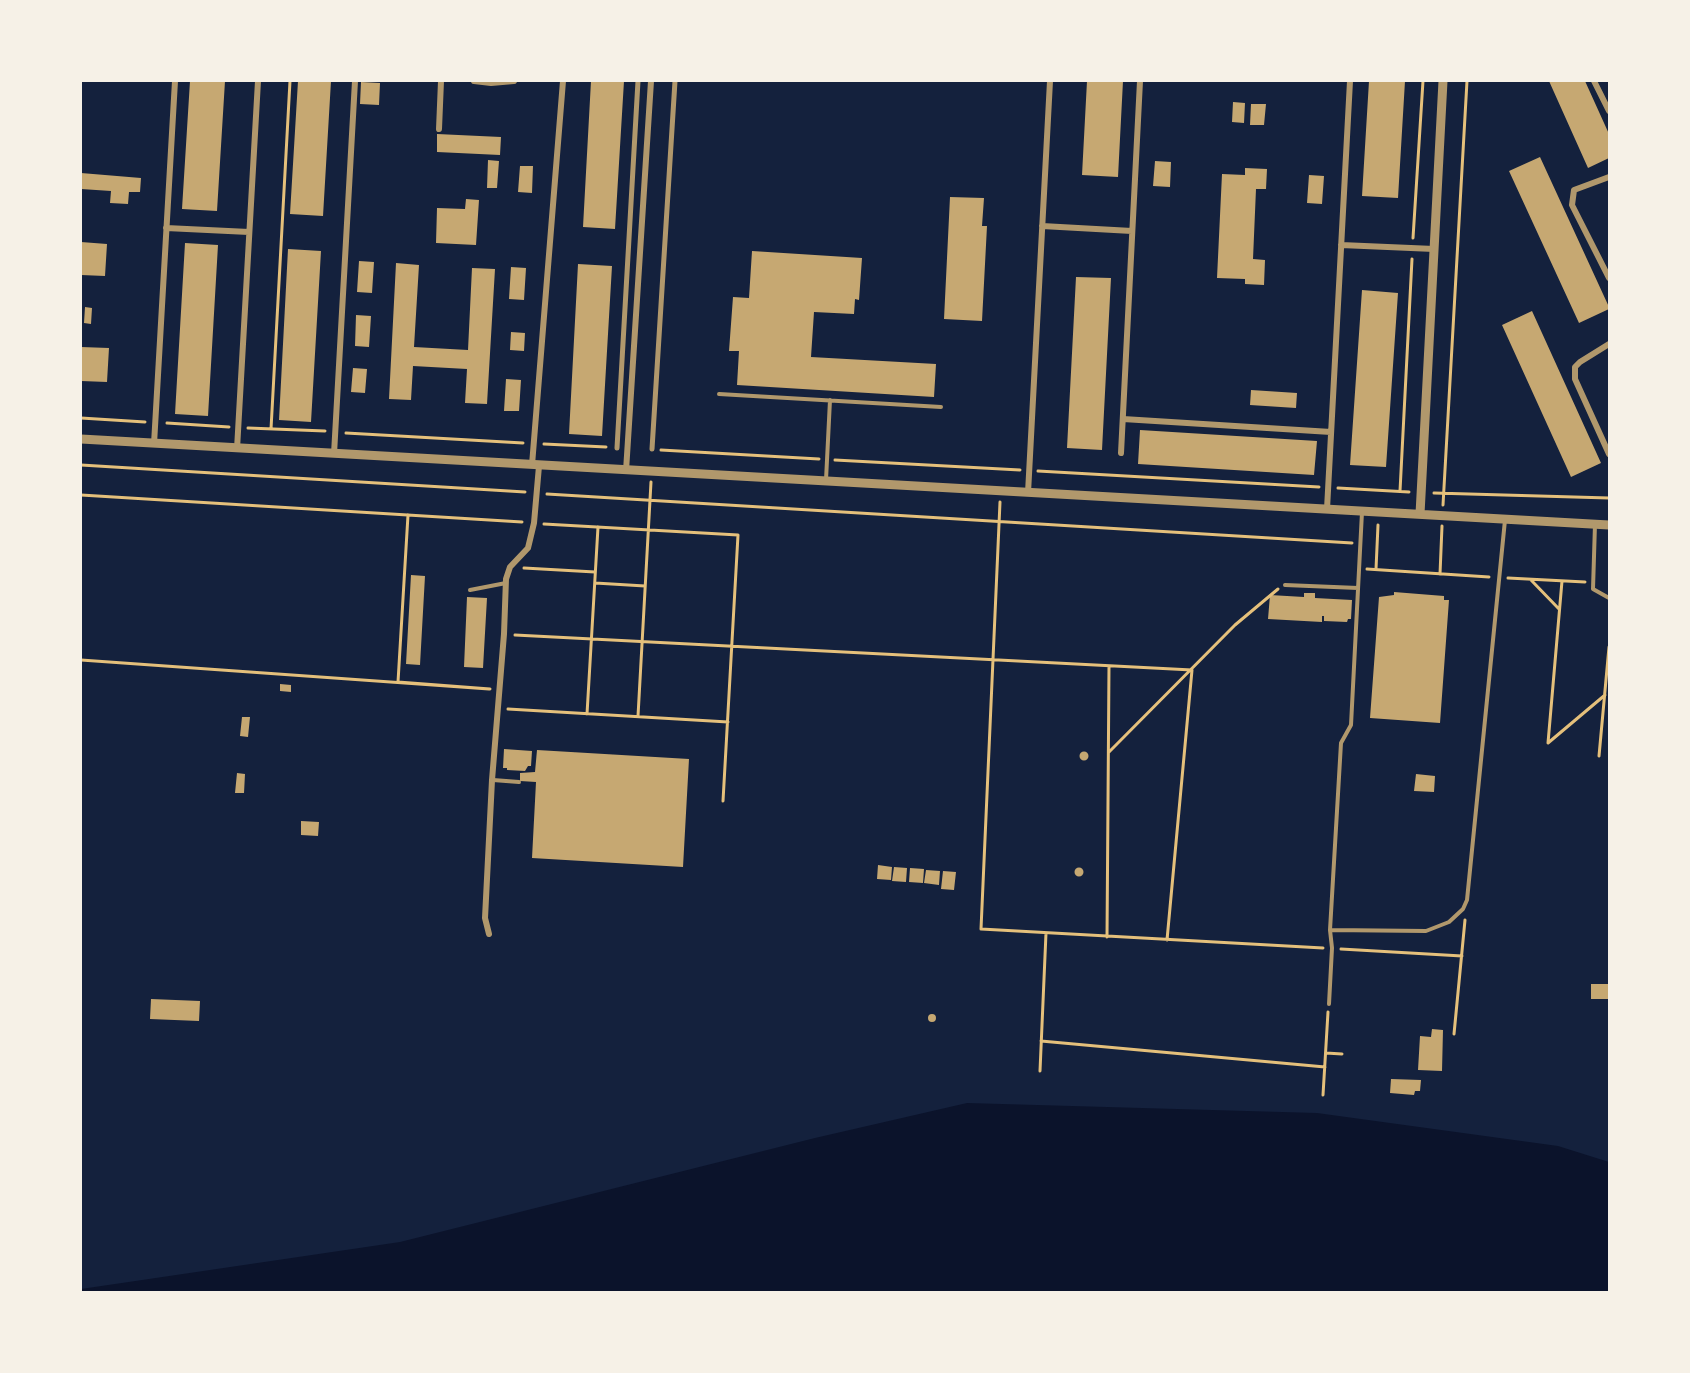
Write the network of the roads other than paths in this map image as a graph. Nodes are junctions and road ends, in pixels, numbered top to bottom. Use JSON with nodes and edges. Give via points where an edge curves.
{"nodes":[{"id":1,"x":175,"y":81,"type":"edge"},
{"id":2,"x":258,"y":81,"type":"edge"},
{"id":3,"x":355,"y":81,"type":"edge"},
{"id":4,"x":441,"y":81,"type":"edge"},
{"id":5,"x":474,"y":81,"type":"edge"},
{"id":6,"x":514,"y":81,"type":"edge"},
{"id":7,"x":563,"y":81,"type":"edge"},
{"id":8,"x":638,"y":81,"type":"edge"},
{"id":9,"x":651,"y":81,"type":"edge"},
{"id":10,"x":675,"y":81,"type":"edge"},
{"id":11,"x":1050,"y":81,"type":"edge"},
{"id":12,"x":1140,"y":81,"type":"edge"},
{"id":13,"x":1350,"y":81,"type":"edge"},
{"id":14,"x":1443,"y":81,"type":"edge"},
{"id":15,"x":1594,"y":81,"type":"edge"},
{"id":16,"x":1609,"y":111,"type":"edge"},
{"id":17,"x":439,"y":129,"type":"dead end"},
{"id":18,"x":1609,"y":177,"type":"edge"},
{"id":19,"x":1042,"y":226,"type":"junction"},
{"id":20,"x":166,"y":228,"type":"junction"},
{"id":21,"x":1132,"y":231,"type":"junction"},
{"id":22,"x":249,"y":232,"type":"junction"},
{"id":23,"x":1341,"y":245,"type":"junction"},
{"id":24,"x":1434,"y":249,"type":"junction"},
{"id":25,"x":1609,"y":278,"type":"edge"},
{"id":26,"x":1609,"y":344,"type":"edge"},
{"id":27,"x":719,"y":394,"type":"dead end"},
{"id":28,"x":830,"y":400,"type":"junction"},
{"id":29,"x":941,"y":407,"type":"dead end"},
{"id":30,"x":1123,"y":419,"type":"junction"},
{"id":31,"x":1331,"y":432,"type":"junction"},
{"id":32,"x":81,"y":440,"type":"edge"},
{"id":33,"x":154,"y":444,"type":"junction"},
{"id":34,"x":617,"y":448,"type":"road end"},
{"id":35,"x":237,"y":449,"type":"junction"},
{"id":36,"x":652,"y":449,"type":"road end"},
{"id":37,"x":1121,"y":453,"type":"dead end"},
{"id":38,"x":334,"y":454,"type":"junction"},
{"id":39,"x":1609,"y":454,"type":"edge"},
{"id":40,"x":535,"y":466,"type":"junction"},
{"id":41,"x":626,"y":471,"type":"junction"},
{"id":42,"x":826,"y":482,"type":"junction"},
{"id":43,"x":1028,"y":493,"type":"junction"},
{"id":44,"x":1327,"y":509,"type":"junction"},
{"id":45,"x":1362,"y":511,"type":"junction"},
{"id":46,"x":1420,"y":514,"type":"junction"},
{"id":47,"x":1505,"y":519,"type":"junction"},
{"id":48,"x":1595,"y":524,"type":"junction"},
{"id":49,"x":1609,"y":525,"type":"edge"},
{"id":50,"x":506,"y":583,"type":"junction"},
{"id":51,"x":1285,"y":585,"type":"road end"},
{"id":52,"x":1358,"y":588,"type":"junction"},
{"id":53,"x":470,"y":590,"type":"dead end"},
{"id":54,"x":1609,"y":598,"type":"edge"},
{"id":55,"x":492,"y":780,"type":"junction"},
{"id":56,"x":519,"y":782,"type":"dead end"},
{"id":57,"x":1330,"y":930,"type":"junction"},
{"id":58,"x":489,"y":934,"type":"dead end"},
{"id":59,"x":1329,"y":1004,"type":"road end"}],
"edges":[{"from":1,"to":20,"type":"street"},
{"from":2,"to":22,"type":"street"},
{"from":3,"to":38,"type":"street"},
{"from":4,"to":17,"type":"street"},
{"from":5,"to":6,"type":"street"},
{"from":7,"to":40,"type":"street","via":[[533,443]]},
{"from":8,"to":34,"type":"street"},
{"from":9,"to":41,"type":"street"},
{"from":10,"to":36,"type":"street"},
{"from":11,"to":19,"type":"street"},
{"from":12,"to":21,"type":"street"},
{"from":13,"to":23,"type":"street"},
{"from":14,"to":24,"type":"street"},
{"from":15,"to":16,"type":"street"},
{"from":18,"to":25,"type":"street","via":[[1574,190],[1572,205]]},
{"from":19,"to":21,"type":"street"},
{"from":19,"to":43,"type":"street"},
{"from":20,"to":22,"type":"street"},
{"from":20,"to":33,"type":"street"},
{"from":21,"to":30,"type":"street"},
{"from":22,"to":35,"type":"street"},
{"from":23,"to":24,"type":"street"},
{"from":23,"to":31,"type":"street"},
{"from":24,"to":46,"type":"street"},
{"from":26,"to":39,"type":"street","via":[[1575,367],[1575,379]]},
{"from":27,"to":28,"type":"lane"},
{"from":28,"to":29,"type":"lane"},
{"from":28,"to":42,"type":"lane"},
{"from":30,"to":31,"type":"street"},
{"from":30,"to":37,"type":"street"},
{"from":31,"to":44,"type":"street"},
{"from":32,"to":33,"type":"street"},
{"from":33,"to":35,"type":"street"},
{"from":35,"to":38,"type":"street"},
{"from":38,"to":40,"type":"street"},
{"from":40,"to":41,"type":"street"},
{"from":40,"to":50,"type":"street","via":[[537,493],[528,548],[510,567]]},
{"from":41,"to":42,"type":"street"},
{"from":42,"to":43,"type":"street"},
{"from":43,"to":44,"type":"street"},
{"from":44,"to":45,"type":"street"},
{"from":45,"to":46,"type":"street"},
{"from":45,"to":52,"type":"lane"},
{"from":46,"to":47,"type":"street"},
{"from":47,"to":48,"type":"street"},
{"from":47,"to":57,"type":"lane","via":[[1467,900],[1449,922],[1426,932]]},
{"from":48,"to":49,"type":"street"},
{"from":48,"to":54,"type":"lane","via":[[1593,589]]},
{"from":50,"to":53,"type":"lane"},
{"from":50,"to":55,"type":"street"},
{"from":51,"to":52,"type":"lane"},
{"from":52,"to":57,"type":"lane","via":[[1351,725],[1341,743]]},
{"from":55,"to":56,"type":"lane"},
{"from":55,"to":58,"type":"street","via":[[485,918]]},
{"from":57,"to":59,"type":"lane"}]}
